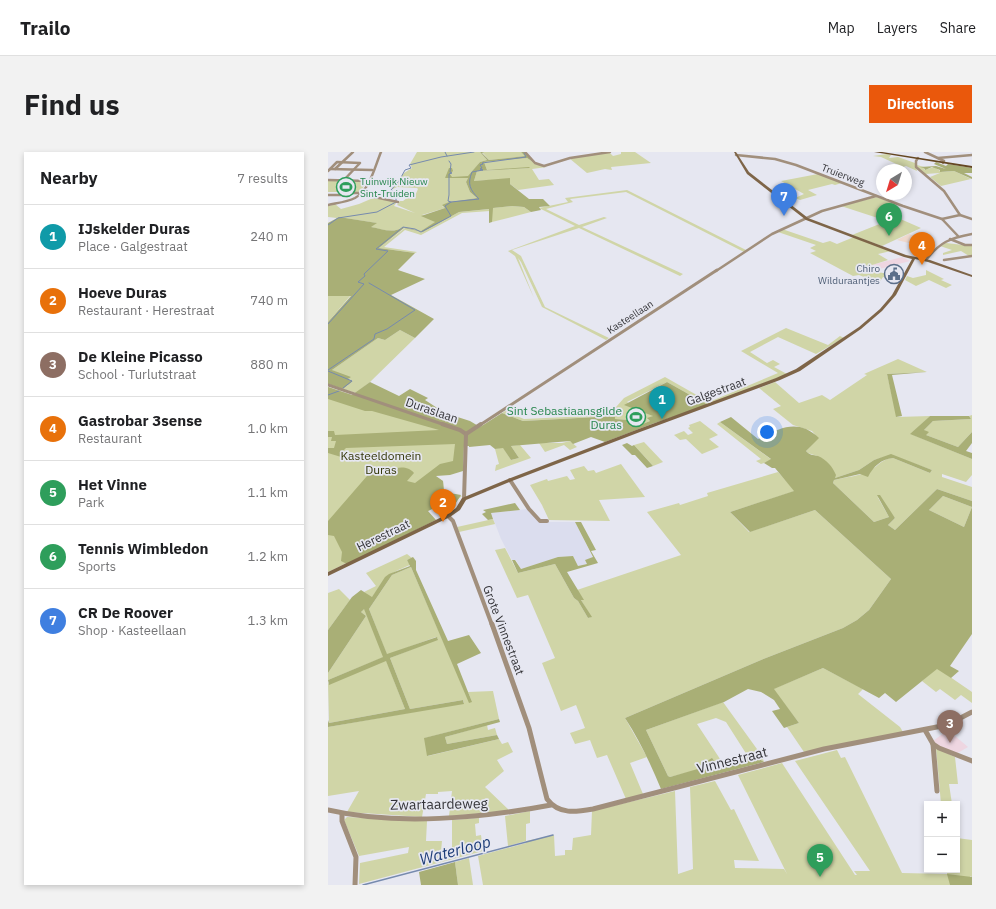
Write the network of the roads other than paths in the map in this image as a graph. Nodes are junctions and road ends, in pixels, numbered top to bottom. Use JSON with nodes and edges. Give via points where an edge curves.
{"nodes":[{"id":1,"x":353,"y":152,"type":"edge"},
{"id":2,"x":381,"y":152,"type":"edge"},
{"id":3,"x":525,"y":152,"type":"edge"},
{"id":4,"x":610,"y":152,"type":"edge"},
{"id":5,"x":876,"y":152,"type":"edge"},
{"id":6,"x":881,"y":152,"type":"edge"},
{"id":7,"x":925,"y":152,"type":"edge"},
{"id":8,"x":736,"y":154,"type":"edge"},
{"id":9,"x":972,"y":155,"type":"edge"},
{"id":10,"x":918,"y":158,"type":"junction"},
{"id":11,"x":938,"y":158,"type":"junction"},
{"id":12,"x":342,"y":162,"type":"junction"},
{"id":13,"x":944,"y":162,"type":"junction"},
{"id":14,"x":328,"y":166,"type":"edge"},
{"id":15,"x":333,"y":166,"type":"junction"},
{"id":16,"x":338,"y":166,"type":"junction"},
{"id":17,"x":972,"y":167,"type":"edge"},
{"id":18,"x":330,"y":169,"type":"junction"},
{"id":19,"x":335,"y":169,"type":"junction"},
{"id":20,"x":341,"y":169,"type":"junction"},
{"id":21,"x":354,"y":170,"type":"junction"},
{"id":22,"x":372,"y":170,"type":"junction"},
{"id":23,"x":328,"y":171,"type":"edge"},
{"id":24,"x":338,"y":172,"type":"dead end"},
{"id":25,"x":328,"y":180,"type":"edge"},
{"id":26,"x":343,"y":180,"type":"junction"},
{"id":27,"x":368,"y":181,"type":"junction"},
{"id":28,"x":360,"y":194,"type":"junction"},
{"id":29,"x":328,"y":195,"type":"edge"},
{"id":30,"x":876,"y":196,"type":"joint"},
{"id":31,"x":887,"y":200,"type":"edge"},
{"id":32,"x":398,"y":202,"type":"dead end"},
{"id":33,"x":328,"y":205,"type":"edge"},
{"id":34,"x":960,"y":215,"type":"junction"},
{"id":35,"x":805,"y":218,"type":"junction"},
{"id":36,"x":971,"y":219,"type":"edge"},
{"id":37,"x":942,"y":220,"type":"junction"},
{"id":38,"x":972,"y":234,"type":"edge"},
{"id":39,"x":958,"y":236,"type":"junction"},
{"id":40,"x":950,"y":239,"type":"junction"},
{"id":41,"x":972,"y":245,"type":"edge"},
{"id":42,"x":971,"y":257,"type":"edge"},
{"id":43,"x":914,"y":258,"type":"junction"},
{"id":44,"x":926,"y":260,"type":"junction"},
{"id":45,"x":944,"y":260,"type":"dead end"},
{"id":46,"x":972,"y":276,"type":"edge"},
{"id":47,"x":328,"y":385,"type":"edge"},
{"id":48,"x":466,"y":434,"type":"junction"},
{"id":49,"x":510,"y":480,"type":"junction"},
{"id":50,"x":464,"y":500,"type":"junction"},
{"id":51,"x":448,"y":516,"type":"junction"},
{"id":52,"x":547,"y":521,"type":"dead end"},
{"id":53,"x":328,"y":574,"type":"edge"},
{"id":54,"x":972,"y":712,"type":"edge"},
{"id":55,"x":924,"y":730,"type":"junction"},
{"id":56,"x":933,"y":744,"type":"junction"},
{"id":57,"x":972,"y":761,"type":"edge"},
{"id":58,"x":937,"y":791,"type":"dead end"},
{"id":59,"x":551,"y":805,"type":"junction"},
{"id":60,"x":328,"y":810,"type":"edge"},
{"id":61,"x":342,"y":814,"type":"junction"},
{"id":62,"x":355,"y":885,"type":"edge"}],
"edges":[{"from":1,"to":12,"type":"street"},
{"from":2,"to":22,"type":"street"},
{"from":3,"to":4,"type":"street","via":[[535,163],[544,166],[570,158]]},
{"from":5,"to":10,"type":"main road"},
{"from":6,"to":10,"type":"main road"},
{"from":7,"to":11,"type":"street"},
{"from":8,"to":30,"type":"street","name":"Truierweg","via":[[787,162]]},
{"from":8,"to":35,"type":"street","via":[[748,173]]},
{"from":9,"to":11,"type":"street"},
{"from":10,"to":13,"type":"main road"},
{"from":10,"to":34,"type":"street","via":[[916,167],[944,190]]},
{"from":11,"to":13,"type":"street"},
{"from":12,"to":15,"type":"street","via":[[337,162]]},
{"from":12,"to":16,"type":"street"},
{"from":12,"to":21,"type":"street","via":[[359,161]]},
{"from":13,"to":17,"type":"main road"},
{"from":14,"to":15,"type":"street"},
{"from":15,"to":16,"type":"street"},
{"from":15,"to":18,"type":"street"},
{"from":16,"to":19,"type":"street"},
{"from":18,"to":19,"type":"street"},
{"from":18,"to":23,"type":"street"},
{"from":19,"to":20,"type":"street"},
{"from":20,"to":21,"type":"street"},
{"from":20,"to":24,"type":"street"},
{"from":21,"to":22,"type":"street"},
{"from":21,"to":26,"type":"street"},
{"from":22,"to":27,"type":"street"},
{"from":25,"to":26,"type":"street"},
{"from":26,"to":27,"type":"street"},
{"from":27,"to":28,"type":"street"},
{"from":28,"to":29,"type":"street"},
{"from":28,"to":32,"type":"street"},
{"from":28,"to":33,"type":"street","via":[[351,200]]},
{"from":30,"to":35,"type":"street","name":"Kasteellaan"},
{"from":31,"to":37,"type":"street","name":"Truierweg"},
{"from":34,"to":36,"type":"street"},
{"from":34,"to":37,"type":"street"},
{"from":35,"to":43,"type":"street"},
{"from":35,"to":48,"type":"street","name":"Kasteellaan","via":[[772,234]]},
{"from":37,"to":39,"type":"street"},
{"from":38,"to":39,"type":"street"},
{"from":39,"to":40,"type":"street"},
{"from":40,"to":41,"type":"street"},
{"from":40,"to":44,"type":"street","via":[[937,246]]},
{"from":42,"to":45,"type":"street"},
{"from":43,"to":44,"type":"street"},
{"from":43,"to":49,"type":"street","name":"Galgestraat","via":[[897,290],[881,310],[865,325],[798,370],[726,400]]},
{"from":44,"to":46,"type":"street"},
{"from":47,"to":48,"type":"street","name":"Duraslaan"},
{"from":48,"to":50,"type":"street","name":"Duraslaan"},
{"from":49,"to":50,"type":"street","name":"Galgestraat"},
{"from":49,"to":52,"type":"street","via":[[529,509],[540,521]]},
{"from":50,"to":51,"type":"street","name":"Galgestraat","via":[[458,509]]},
{"from":51,"to":53,"type":"street","name":"Herestraat"},
{"from":51,"to":59,"type":"street","name":"Grote Vinnestraat","via":[[453,521],[485,604],[537,753],[547,799]]},
{"from":54,"to":55,"type":"street","name":"Vinnestraat","via":[[947,725]]},
{"from":55,"to":56,"type":"street"},
{"from":55,"to":59,"type":"street","name":"Vinnestraat","via":[[824,749],[592,809],[568,812]]},
{"from":56,"to":57,"type":"street"},
{"from":56,"to":58,"type":"street"},
{"from":59,"to":61,"type":"street","name":"Zwartaardeweg","via":[[495,815],[448,818]]},
{"from":60,"to":61,"type":"street","name":"Zwartaardeweg"},
{"from":61,"to":62,"type":"street","via":[[342,821],[356,856]]}]}
